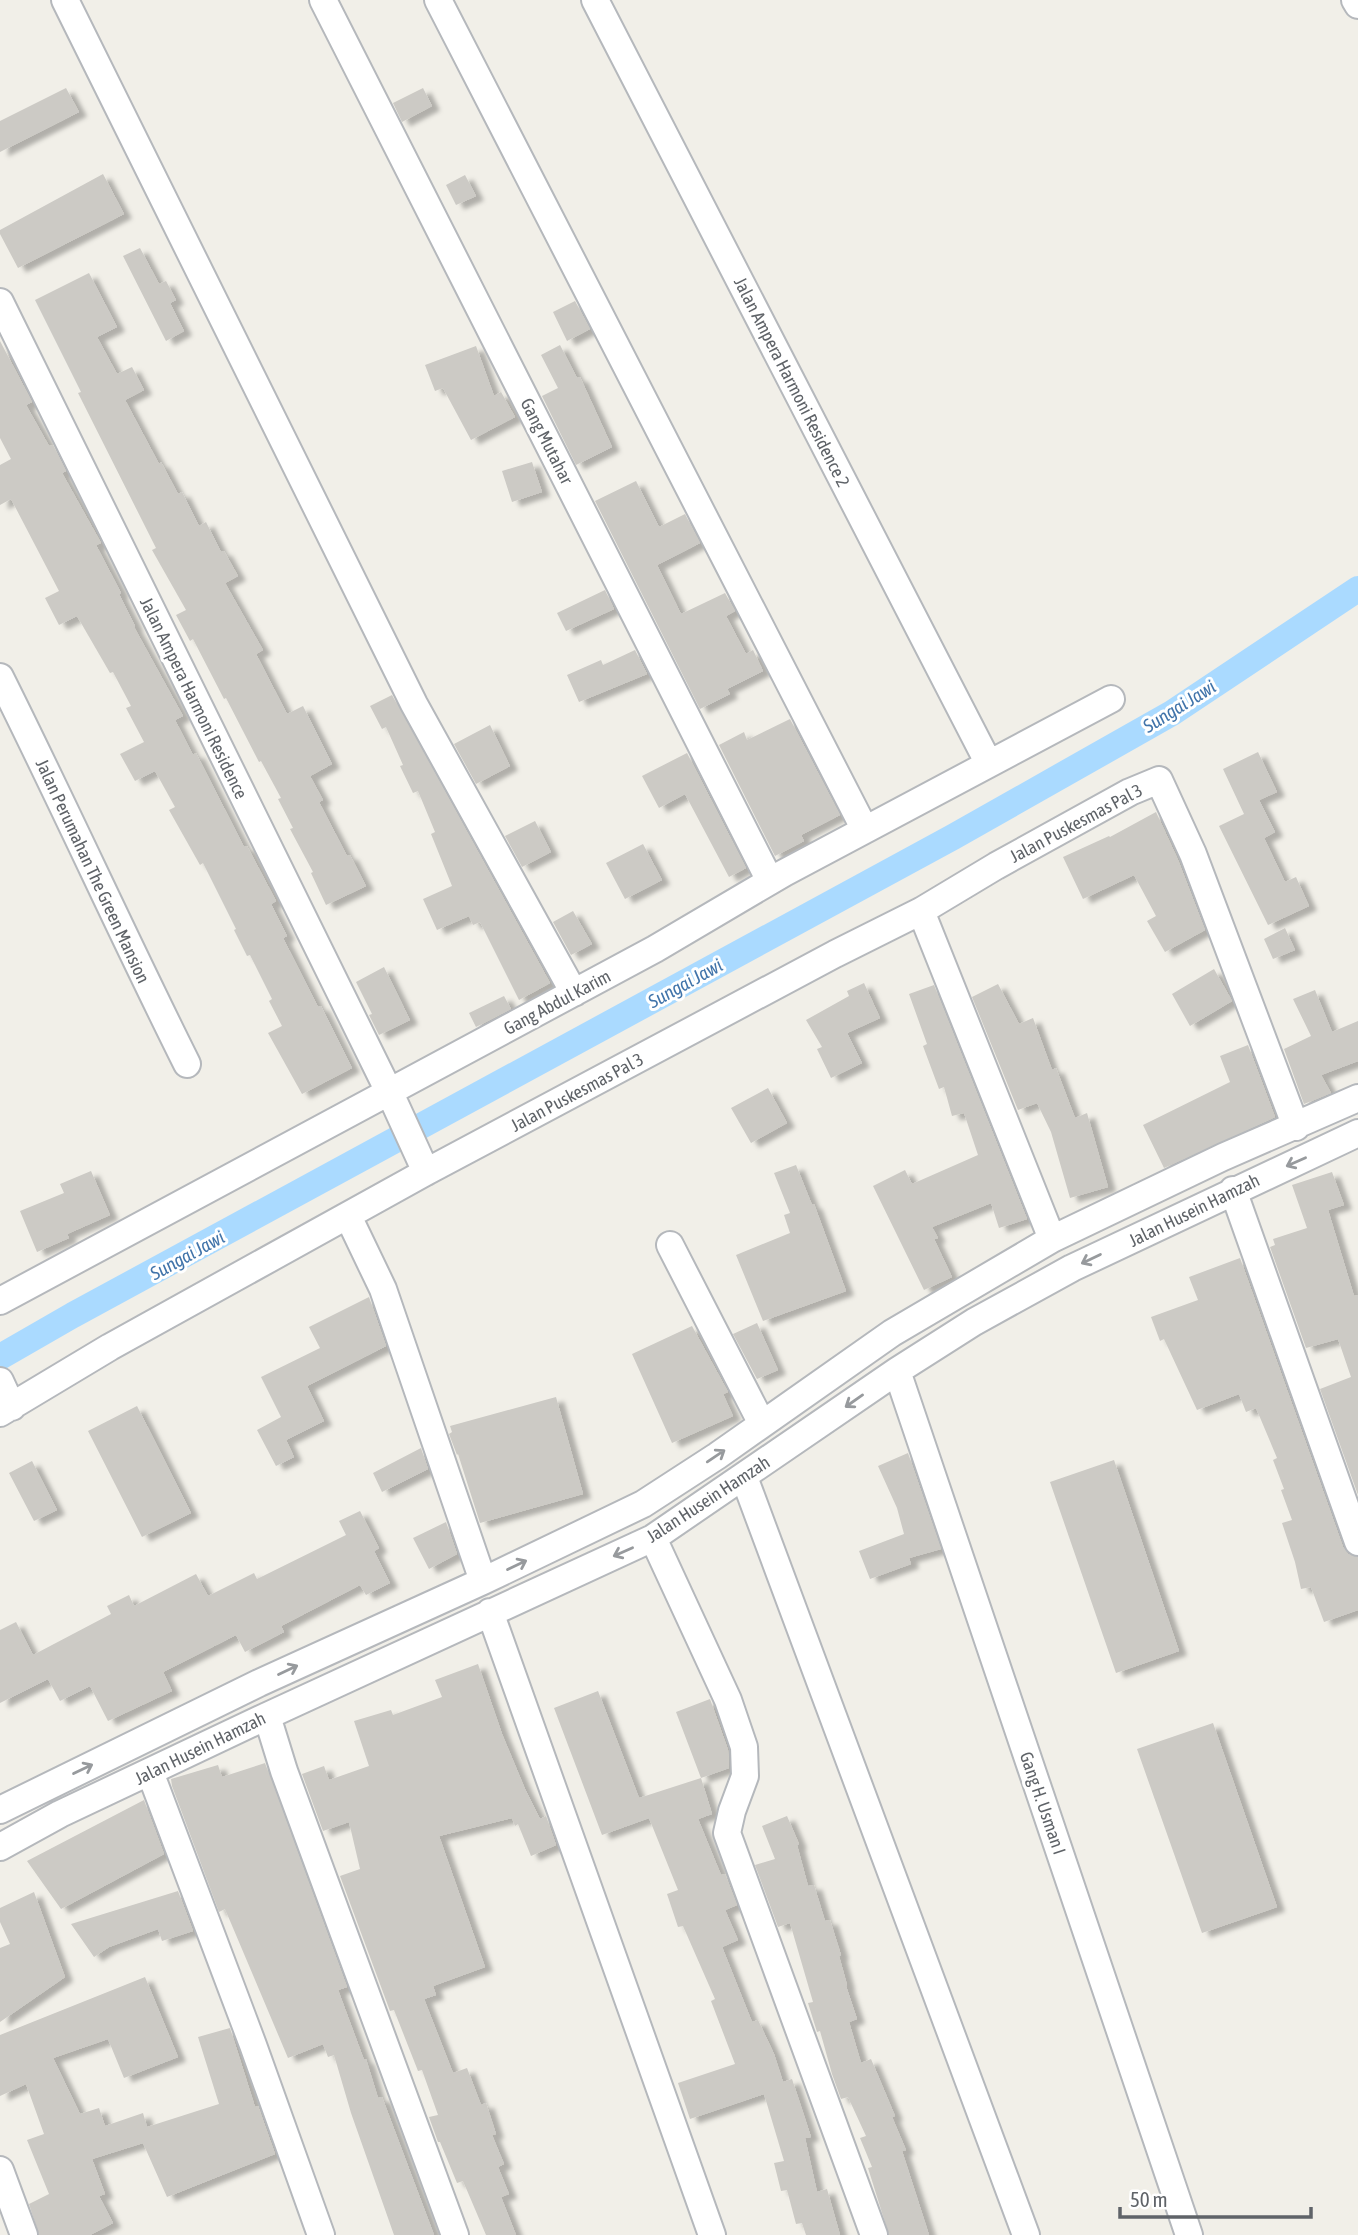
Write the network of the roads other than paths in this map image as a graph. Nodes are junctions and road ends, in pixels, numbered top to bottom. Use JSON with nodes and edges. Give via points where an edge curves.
{"nodes":[{"id":1,"x":65,"y":0,"type":"edge"},
{"id":2,"x":323,"y":0,"type":"edge"},
{"id":3,"x":438,"y":0,"type":"edge"},
{"id":4,"x":595,"y":0,"type":"edge"},
{"id":5,"x":1355,"y":0,"type":"edge"},
{"id":6,"x":1358,"y":5,"type":"edge"},
{"id":7,"x":0,"y":302,"type":"edge"},
{"id":8,"x":0,"y":677,"type":"edge"},
{"id":9,"x":1111,"y":699,"type":"dead end"},
{"id":10,"x":989,"y":764,"type":"junction"},
{"id":11,"x":865,"y":830,"type":"junction"},
{"id":12,"x":770,"y":881,"type":"junction"},
{"id":13,"x":921,"y":911,"type":"junction"},
{"id":14,"x":574,"y":993,"type":"junction"},
{"id":15,"x":187,"y":1064,"type":"dead end"},
{"id":16,"x":1358,"y":1098,"type":"edge"},
{"id":17,"x":392,"y":1099,"type":"junction"},
{"id":18,"x":1296,"y":1127,"type":"junction"},
{"id":19,"x":1358,"y":1133,"type":"edge"},
{"id":20,"x":423,"y":1164,"type":"junction"},
{"id":21,"x":1233,"y":1190,"type":"junction"},
{"id":22,"x":348,"y":1216,"type":"junction"},
{"id":23,"x":1052,"y":1239,"type":"junction"},
{"id":24,"x":670,"y":1245,"type":"dead end"},
{"id":25,"x":0,"y":1301,"type":"edge"},
{"id":26,"x":897,"y":1371,"type":"junction"},
{"id":27,"x":0,"y":1382,"type":"edge"},
{"id":28,"x":6,"y":1410,"type":"edge"},
{"id":29,"x":762,"y":1424,"type":"junction"},
{"id":30,"x":744,"y":1477,"type":"junction"},
{"id":31,"x":653,"y":1538,"type":"junction"},
{"id":32,"x":1358,"y":1542,"type":"edge"},
{"id":33,"x":483,"y":1581,"type":"junction"},
{"id":34,"x":490,"y":1612,"type":"junction"},
{"id":35,"x":267,"y":1716,"type":"junction"},
{"id":36,"x":150,"y":1772,"type":"junction"},
{"id":37,"x":45,"y":1787,"type":"junction"},
{"id":38,"x":0,"y":1810,"type":"edge"},
{"id":39,"x":60,"y":1814,"type":"junction"},
{"id":40,"x":0,"y":1847,"type":"edge"},
{"id":41,"x":0,"y":2171,"type":"edge"},
{"id":42,"x":24,"y":2235,"type":"edge"},
{"id":43,"x":321,"y":2235,"type":"edge"},
{"id":44,"x":455,"y":2235,"type":"edge"},
{"id":45,"x":712,"y":2235,"type":"edge"},
{"id":46,"x":874,"y":2235,"type":"edge"},
{"id":47,"x":1026,"y":2235,"type":"edge"},
{"id":48,"x":1189,"y":2235,"type":"edge"}],
"edges":[{"from":1,"to":14,"type":"street","via":[[414,704]]},
{"from":2,"to":12,"type":"street","name":"Gang Mutahar"},
{"from":3,"to":11,"type":"street"},
{"from":4,"to":10,"type":"street","name":"Jalan Ampera Harmoni Residence 2"},
{"from":5,"to":6,"type":"street"},
{"from":7,"to":17,"type":"street","name":"Jalan Ampera Harmoni Residence"},
{"from":8,"to":15,"type":"street","name":"Jalan Perumahan The Green Mansion"},
{"from":9,"to":10,"type":"street","name":"Gang Abdul Karim"},
{"from":10,"to":11,"type":"street","name":"Gang Abdul Karim"},
{"from":11,"to":12,"type":"street","name":"Gang Abdul Karim"},
{"from":12,"to":14,"type":"street","name":"Gang Abdul Karim"},
{"from":13,"to":18,"type":"street","name":"Jalan Puskesmas Pal 3","via":[[1130,792],[1160,780],[1193,854]]},
{"from":13,"to":20,"type":"street","name":"Jalan Puskesmas Pal 3"},
{"from":13,"to":23,"type":"street"},
{"from":14,"to":17,"type":"street","name":"Gang Abdul Karim"},
{"from":16,"to":18,"type":"street","name":"Jalan Husein Hamzah"},
{"from":17,"to":20,"type":"street","name":"Jalan Ampera Harmoni Residence"},
{"from":17,"to":25,"type":"street","name":"Gang Abdul Karim"},
{"from":18,"to":23,"type":"street","name":"Jalan Husein Hamzah"},
{"from":19,"to":21,"type":"street","name":"Jalan Husein Hamzah","one_way":true},
{"from":20,"to":22,"type":"street","name":"Jalan Puskesmas Pal 3"},
{"from":21,"to":26,"type":"street","name":"Jalan Husein Hamzah","one_way":true,"via":[[1072,1268]]},
{"from":21,"to":32,"type":"street"},
{"from":22,"to":28,"type":"street","name":"Jalan Puskesmas Pal 3"},
{"from":22,"to":33,"type":"street","via":[[383,1289]]},
{"from":23,"to":29,"type":"street","name":"Jalan Husein Hamzah","via":[[892,1333]]},
{"from":24,"to":29,"type":"street"},
{"from":26,"to":30,"type":"street","name":"Jalan Husein Hamzah","one_way":true},
{"from":26,"to":48,"type":"street","name":"Gang H. Usman I"},
{"from":27,"to":28,"type":"street"},
{"from":33,"to":29,"type":"street","name":"Jalan Husein Hamzah","one_way":true,"via":[[643,1504]]},
{"from":30,"to":31,"type":"street","name":"Jalan Husein Hamzah"},
{"from":30,"to":47,"type":"street"},
{"from":31,"to":34,"type":"street","name":"Jalan Husein Hamzah","one_way":true},
{"from":31,"to":46,"type":"street","via":[[728,1700],[744,1747],[745,1776],[727,1833]]},
{"from":37,"to":33,"type":"street","name":"Jalan Husein Hamzah","one_way":true},
{"from":34,"to":35,"type":"street","name":"Jalan Husein Hamzah"},
{"from":34,"to":45,"type":"street"},
{"from":35,"to":36,"type":"street","name":"Jalan Husein Hamzah"},
{"from":35,"to":44,"type":"street"},
{"from":36,"to":39,"type":"street","name":"Jalan Husein Hamzah"},
{"from":36,"to":43,"type":"street"},
{"from":37,"to":38,"type":"street","name":"Jalan Husein Hamzah"},
{"from":37,"to":39,"type":"street"},
{"from":39,"to":40,"type":"street","name":"Jalan Husein Hamzah"},
{"from":41,"to":42,"type":"street"}]}
